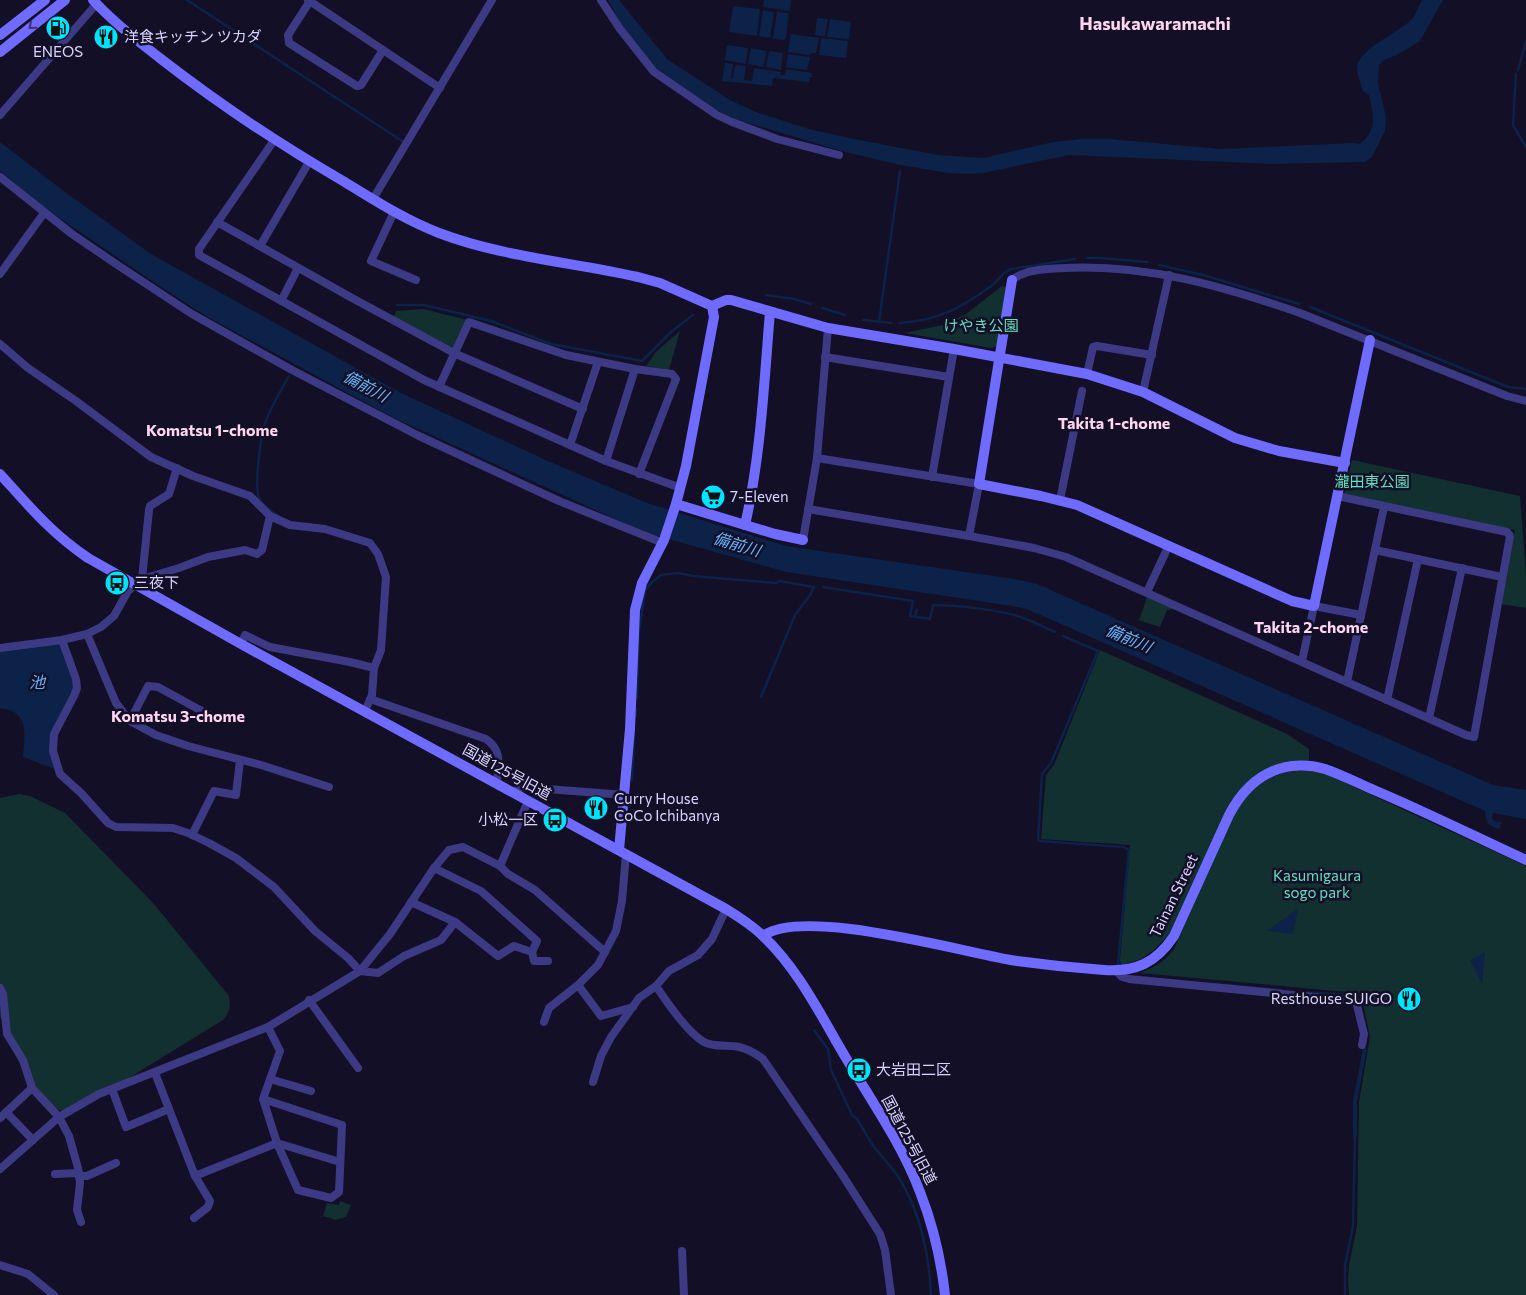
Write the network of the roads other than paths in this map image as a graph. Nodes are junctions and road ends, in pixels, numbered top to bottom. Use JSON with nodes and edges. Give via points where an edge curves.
{"nodes":[{"id":1,"x":45,"y":0,"type":"edge"},
{"id":2,"x":65,"y":0,"type":"edge"},
{"id":3,"x":492,"y":0,"type":"edge"},
{"id":4,"x":601,"y":0,"type":"edge"},
{"id":5,"x":309,"y":1,"type":"edge"},
{"id":6,"x":95,"y":3,"type":"edge"},
{"id":7,"x":0,"y":35,"type":"edge"},
{"id":8,"x":383,"y":50,"type":"junction"},
{"id":9,"x":0,"y":52,"type":"edge"},
{"id":10,"x":440,"y":88,"type":"junction"},
{"id":11,"x":0,"y":115,"type":"edge"},
{"id":12,"x":275,"y":139,"type":"junction"},
{"id":13,"x":839,"y":155,"type":"dead end"},
{"id":14,"x":309,"y":162,"type":"junction"},
{"id":15,"x":0,"y":176,"type":"edge"},
{"id":16,"x":373,"y":199,"type":"junction"},
{"id":17,"x":394,"y":212,"type":"junction"},
{"id":18,"x":44,"y":213,"type":"junction"},
{"id":19,"x":217,"y":222,"type":"junction"},
{"id":20,"x":260,"y":246,"type":"junction"},
{"id":21,"x":298,"y":268,"type":"junction"},
{"id":22,"x":0,"y":274,"type":"edge"},
{"id":23,"x":1169,"y":275,"type":"junction"},
{"id":24,"x":416,"y":280,"type":"dead end"},
{"id":25,"x":1012,"y":280,"type":"joint"},
{"id":26,"x":281,"y":300,"type":"junction"},
{"id":27,"x":712,"y":306,"type":"junction"},
{"id":28,"x":770,"y":312,"type":"junction"},
{"id":29,"x":828,"y":328,"type":"junction"},
{"id":30,"x":1370,"y":340,"type":"junction"},
{"id":31,"x":0,"y":344,"type":"edge"},
{"id":32,"x":954,"y":349,"type":"junction"},
{"id":33,"x":456,"y":354,"type":"junction"},
{"id":34,"x":1152,"y":355,"type":"junction"},
{"id":35,"x":825,"y":357,"type":"junction"},
{"id":36,"x":1000,"y":357,"type":"junction"},
{"id":37,"x":598,"y":362,"type":"junction"},
{"id":38,"x":635,"y":369,"type":"junction"},
{"id":39,"x":1087,"y":374,"type":"junction"},
{"id":40,"x":949,"y":377,"type":"junction"},
{"id":41,"x":439,"y":387,"type":"junction"},
{"id":42,"x":1082,"y":390,"type":"dead end"},
{"id":43,"x":1143,"y":392,"type":"junction"},
{"id":44,"x":1526,"y":401,"type":"edge"},
{"id":45,"x":583,"y":409,"type":"junction"},
{"id":46,"x":570,"y":445,"type":"junction"},
{"id":47,"x":817,"y":458,"type":"junction"},
{"id":48,"x":606,"y":461,"type":"junction"},
{"id":49,"x":1345,"y":463,"type":"junction"},
{"id":50,"x":177,"y":468,"type":"junction"},
{"id":51,"x":0,"y":474,"type":"edge"},
{"id":52,"x":639,"y":474,"type":"junction"},
{"id":53,"x":932,"y":477,"type":"junction"},
{"id":54,"x":978,"y":484,"type":"junction"},
{"id":55,"x":680,"y":488,"type":"junction"},
{"id":56,"x":1337,"y":496,"type":"junction"},
{"id":57,"x":1060,"y":500,"type":"junction"},
{"id":58,"x":676,"y":507,"type":"junction"},
{"id":59,"x":1384,"y":507,"type":"junction"},
{"id":60,"x":808,"y":509,"type":"junction"},
{"id":61,"x":270,"y":516,"type":"junction"},
{"id":62,"x":745,"y":525,"type":"junction"},
{"id":63,"x":969,"y":536,"type":"junction"},
{"id":64,"x":802,"y":540,"type":"joint"},
{"id":65,"x":664,"y":541,"type":"junction"},
{"id":66,"x":1169,"y":545,"type":"junction"},
{"id":67,"x":1375,"y":550,"type":"junction"},
{"id":68,"x":1418,"y":559,"type":"junction"},
{"id":69,"x":1462,"y":568,"type":"junction"},
{"id":70,"x":1502,"y":577,"type":"junction"},
{"id":71,"x":138,"y":582,"type":"junction"},
{"id":72,"x":1147,"y":592,"type":"junction"},
{"id":73,"x":1314,"y":606,"type":"junction"},
{"id":74,"x":1361,"y":615,"type":"junction"},
{"id":75,"x":88,"y":634,"type":"junction"},
{"id":76,"x":62,"y":640,"type":"junction"},
{"id":77,"x":241,"y":644,"type":"junction"},
{"id":78,"x":0,"y":648,"type":"edge"},
{"id":79,"x":1302,"y":662,"type":"junction"},
{"id":80,"x":374,"y":668,"type":"junction"},
{"id":81,"x":1346,"y":682,"type":"junction"},
{"id":82,"x":370,"y":699,"type":"junction"},
{"id":83,"x":1387,"y":700,"type":"junction"},
{"id":84,"x":365,"y":711,"type":"junction"},
{"id":85,"x":209,"y":715,"type":"dead end"},
{"id":86,"x":1429,"y":718,"type":"junction"},
{"id":87,"x":130,"y":721,"type":"junction"},
{"id":88,"x":240,"y":760,"type":"junction"},
{"id":89,"x":497,"y":783,"type":"junction"},
{"id":90,"x":329,"y":787,"type":"dead end"},
{"id":91,"x":514,"y":792,"type":"junction"},
{"id":92,"x":624,"y":795,"type":"junction"},
{"id":93,"x":528,"y":801,"type":"junction"},
{"id":94,"x":192,"y":835,"type":"junction"},
{"id":95,"x":623,"y":852,"type":"junction"},
{"id":96,"x":1526,"y":860,"type":"edge"},
{"id":97,"x":500,"y":866,"type":"junction"},
{"id":98,"x":434,"y":868,"type":"junction"},
{"id":99,"x":411,"y":902,"type":"junction"},
{"id":100,"x":726,"y":909,"type":"junction"},
{"id":101,"x":455,"y":922,"type":"junction"},
{"id":102,"x":763,"y":936,"type":"junction"},
{"id":103,"x":532,"y":952,"type":"junction"},
{"id":104,"x":605,"y":952,"type":"junction"},
{"id":105,"x":548,"y":961,"type":"dead end"},
{"id":106,"x":360,"y":971,"type":"junction"},
{"id":107,"x":1116,"y":971,"type":"junction"},
{"id":108,"x":578,"y":985,"type":"junction"},
{"id":109,"x":656,"y":986,"type":"junction"},
{"id":110,"x":0,"y":988,"type":"edge"},
{"id":111,"x":310,"y":1000,"type":"junction"},
{"id":112,"x":633,"y":1007,"type":"junction"},
{"id":113,"x":544,"y":1022,"type":"dead end"},
{"id":114,"x":268,"y":1027,"type":"junction"},
{"id":115,"x":1362,"y":1044,"type":"dead end"},
{"id":116,"x":358,"y":1068,"type":"dead end"},
{"id":117,"x":155,"y":1073,"type":"junction"},
{"id":118,"x":270,"y":1079,"type":"junction"},
{"id":119,"x":594,"y":1082,"type":"dead end"},
{"id":120,"x":32,"y":1088,"type":"junction"},
{"id":121,"x":112,"y":1090,"type":"junction"},
{"id":122,"x":311,"y":1091,"type":"dead end"},
{"id":123,"x":263,"y":1099,"type":"junction"},
{"id":124,"x":169,"y":1109,"type":"junction"},
{"id":125,"x":3,"y":1115,"type":"edge"},
{"id":126,"x":59,"y":1116,"type":"junction"},
{"id":127,"x":33,"y":1140,"type":"junction"},
{"id":128,"x":277,"y":1143,"type":"junction"},
{"id":129,"x":340,"y":1162,"type":"junction"},
{"id":130,"x":116,"y":1163,"type":"dead end"},
{"id":131,"x":0,"y":1169,"type":"edge"},
{"id":132,"x":55,"y":1174,"type":"dead end"},
{"id":133,"x":79,"y":1174,"type":"junction"},
{"id":134,"x":195,"y":1176,"type":"junction"},
{"id":135,"x":194,"y":1218,"type":"dead end"},
{"id":136,"x":81,"y":1222,"type":"dead end"},
{"id":137,"x":682,"y":1251,"type":"dead end"},
{"id":138,"x":0,"y":1265,"type":"edge"},
{"id":139,"x":944,"y":1290,"type":"edge"},
{"id":140,"x":54,"y":1295,"type":"edge"},
{"id":141,"x":684,"y":1295,"type":"edge"},
{"id":142,"x":891,"y":1295,"type":"edge"},
{"id":143,"x":940,"y":1295,"type":"edge"}],
"edges":[{"from":1,"to":7,"type":"street"},
{"from":2,"to":9,"type":"street","one_way":true},
{"from":3,"to":10,"type":"street"},
{"from":4,"to":13,"type":"street","via":[[654,72],[717,115],[778,138]]},
{"from":5,"to":8,"type":"street"},
{"from":5,"to":8,"type":"street","via":[[288,35],[289,43],[357,86],[361,85]]},
{"from":6,"to":11,"type":"street"},
{"from":6,"to":12,"type":"street","via":[[192,83]]},
{"from":8,"to":10,"type":"street"},
{"from":10,"to":16,"type":"street"},
{"from":12,"to":14,"type":"street"},
{"from":12,"to":19,"type":"street"},
{"from":14,"to":16,"type":"street"},
{"from":14,"to":20,"type":"street"},
{"from":15,"to":18,"type":"street"},
{"from":16,"to":17,"type":"street"},
{"from":17,"to":24,"type":"street","via":[[371,262]]},
{"from":17,"to":27,"type":"street","via":[[466,242],[638,277]]},
{"from":18,"to":22,"type":"street"},
{"from":18,"to":65,"type":"street","via":[[192,314],[321,386],[559,501]]},
{"from":19,"to":20,"type":"street"},
{"from":19,"to":26,"type":"street","via":[[199,248],[199,255]]},
{"from":20,"to":21,"type":"street"},
{"from":21,"to":26,"type":"street"},
{"from":21,"to":33,"type":"street"},
{"from":23,"to":25,"type":"street","via":[[1129,269],[1080,268],[1035,272]]},
{"from":23,"to":30,"type":"street","via":[[1268,302]]},
{"from":23,"to":34,"type":"street"},
{"from":25,"to":36,"type":"street"},
{"from":26,"to":41,"type":"street"},
{"from":27,"to":28,"type":"street","via":[[731,300]]},
{"from":27,"to":55,"type":"street","via":[[714,317]]},
{"from":28,"to":29,"type":"street"},
{"from":28,"to":62,"type":"street","via":[[754,487]]},
{"from":29,"to":32,"type":"street"},
{"from":29,"to":35,"type":"street"},
{"from":30,"to":44,"type":"street"},
{"from":30,"to":49,"type":"street"},
{"from":31,"to":50,"type":"street","via":[[129,442]]},
{"from":32,"to":36,"type":"street"},
{"from":32,"to":40,"type":"street"},
{"from":33,"to":37,"type":"street","via":[[469,322],[566,355]]},
{"from":33,"to":41,"type":"street"},
{"from":33,"to":45,"type":"street"},
{"from":34,"to":39,"type":"street","via":[[1096,346]]},
{"from":34,"to":43,"type":"street"},
{"from":35,"to":40,"type":"street"},
{"from":35,"to":47,"type":"street"},
{"from":36,"to":39,"type":"street"},
{"from":36,"to":54,"type":"street"},
{"from":37,"to":38,"type":"street"},
{"from":37,"to":45,"type":"street"},
{"from":38,"to":48,"type":"street"},
{"from":38,"to":52,"type":"street","via":[[672,374],[676,379]]},
{"from":39,"to":43,"type":"street"},
{"from":40,"to":53,"type":"street"},
{"from":41,"to":46,"type":"street"},
{"from":42,"to":57,"type":"street"},
{"from":43,"to":49,"type":"street","via":[[1235,438],[1279,452]]},
{"from":45,"to":46,"type":"street"},
{"from":46,"to":48,"type":"street"},
{"from":47,"to":53,"type":"street"},
{"from":47,"to":60,"type":"street"},
{"from":48,"to":52,"type":"street"},
{"from":49,"to":56,"type":"street"},
{"from":50,"to":61,"type":"street","via":[[250,496]]},
{"from":50,"to":71,"type":"street","via":[[169,494],[150,506]]},
{"from":51,"to":71,"type":"street","name":"国道125号旧道","via":[[55,534],[88,558]]},
{"from":52,"to":55,"type":"street"},
{"from":53,"to":54,"type":"street"},
{"from":54,"to":57,"type":"street"},
{"from":54,"to":63,"type":"street"},
{"from":55,"to":58,"type":"street"},
{"from":56,"to":59,"type":"street"},
{"from":56,"to":73,"type":"street"},
{"from":57,"to":66,"type":"street"},
{"from":58,"to":62,"type":"street"},
{"from":58,"to":65,"type":"street"},
{"from":59,"to":67,"type":"street"},
{"from":59,"to":70,"type":"street","via":[[1507,532],[1510,536]]},
{"from":60,"to":63,"type":"street"},
{"from":60,"to":64,"type":"street"},
{"from":61,"to":71,"type":"street","via":[[262,550],[257,554],[245,550],[208,557]]},
{"from":61,"to":80,"type":"street","via":[[290,525],[325,529],[370,543],[378,554],[386,577],[381,650]]},
{"from":62,"to":64,"type":"street"},
{"from":63,"to":72,"type":"street","via":[[1053,552]]},
{"from":65,"to":92,"type":"street","via":[[642,583],[635,610]]},
{"from":66,"to":72,"type":"street"},
{"from":66,"to":73,"type":"street","via":[[1292,600]]},
{"from":67,"to":68,"type":"street"},
{"from":67,"to":74,"type":"street"},
{"from":68,"to":69,"type":"street"},
{"from":68,"to":83,"type":"street"},
{"from":69,"to":70,"type":"street"},
{"from":69,"to":86,"type":"street"},
{"from":70,"to":86,"type":"street","via":[[1474,737]]},
{"from":71,"to":75,"type":"street","via":[[124,597],[114,616]]},
{"from":71,"to":77,"type":"street","name":"国道125号旧道"},
{"from":72,"to":79,"type":"street"},
{"from":73,"to":74,"type":"street"},
{"from":73,"to":79,"type":"street"},
{"from":74,"to":81,"type":"street"},
{"from":75,"to":76,"type":"street"},
{"from":75,"to":87,"type":"street","via":[[116,703]]},
{"from":76,"to":78,"type":"street"},
{"from":76,"to":94,"type":"street","via":[[77,688],[54,734],[53,751],[60,774],[116,827],[173,828]]},
{"from":77,"to":80,"type":"street","via":[[245,635],[270,647]]},
{"from":77,"to":84,"type":"street","name":"国道125号旧道"},
{"from":79,"to":81,"type":"street"},
{"from":80,"to":82,"type":"street"},
{"from":81,"to":83,"type":"street"},
{"from":82,"to":84,"type":"street"},
{"from":82,"to":89,"type":"street","via":[[486,739],[495,745],[498,753]]},
{"from":83,"to":86,"type":"street"},
{"from":84,"to":89,"type":"street","name":"国道125号旧道"},
{"from":85,"to":87,"type":"street","via":[[158,687],[148,686]]},
{"from":87,"to":88,"type":"street","via":[[156,735]]},
{"from":88,"to":90,"type":"street"},
{"from":88,"to":94,"type":"street","via":[[236,795],[214,791]]},
{"from":89,"to":91,"type":"street","name":"国道125号旧道"},
{"from":91,"to":92,"type":"street","via":[[522,787]]},
{"from":91,"to":93,"type":"street","name":"国道125号旧道"},
{"from":92,"to":95,"type":"street"},
{"from":93,"to":95,"type":"street","name":"国道125号旧道"},
{"from":93,"to":97,"type":"street"},
{"from":94,"to":106,"type":"street","via":[[236,858],[274,887],[315,931]]},
{"from":95,"to":100,"type":"street","name":"国道125号旧道"},
{"from":95,"to":104,"type":"street","via":[[622,901],[616,931]]},
{"from":96,"to":107,"type":"street","name":"Tainan Street","via":[[1325,769],[1304,766],[1279,769],[1260,778],[1239,797],[1167,946],[1144,964]]},
{"from":97,"to":98,"type":"street","via":[[463,847],[449,850]]},
{"from":97,"to":104,"type":"street","via":[[535,890]]},
{"from":98,"to":99,"type":"street"},
{"from":98,"to":103,"type":"street","via":[[480,891],[537,941]]},
{"from":99,"to":101,"type":"street"},
{"from":99,"to":106,"type":"street"},
{"from":100,"to":102,"type":"street","name":"国道125号旧道"},
{"from":100,"to":109,"type":"street","via":[[712,939],[698,955],[669,971]]},
{"from":101,"to":103,"type":"street","via":[[498,956],[514,946]]},
{"from":101,"to":106,"type":"street","via":[[441,940],[404,956],[378,973]]},
{"from":102,"to":107,"type":"street","name":"Tainan Street","via":[[771,931],[792,928],[840,927],[1016,961]]},
{"from":102,"to":139,"type":"street","name":"国道125号旧道","via":[[798,978],[903,1154],[933,1229]]},
{"from":103,"to":105,"type":"street","via":[[534,961]]},
{"from":104,"to":108,"type":"street","via":[[598,965]]},
{"from":106,"to":111,"type":"street"},
{"from":107,"to":115,"type":"street","via":[[1129,979],[1356,1001],[1364,1034]]},
{"from":108,"to":112,"type":"street","via":[[601,1016]]},
{"from":108,"to":113,"type":"street","via":[[549,1008]]},
{"from":109,"to":112,"type":"street","via":[[639,998]]},
{"from":109,"to":142,"type":"street","via":[[704,1042],[751,1050],[763,1059],[880,1234]]},
{"from":110,"to":120,"type":"street","via":[[7,1034],[23,1060]]},
{"from":111,"to":114,"type":"street"},
{"from":111,"to":116,"type":"street"},
{"from":112,"to":119,"type":"street","via":[[601,1056]]},
{"from":114,"to":117,"type":"street"},
{"from":114,"to":118,"type":"street","via":[[280,1051]]},
{"from":117,"to":121,"type":"street"},
{"from":117,"to":124,"type":"street"},
{"from":118,"to":122,"type":"street"},
{"from":118,"to":123,"type":"street"},
{"from":120,"to":125,"type":"street"},
{"from":120,"to":126,"type":"street"},
{"from":121,"to":124,"type":"street","via":[[126,1127]]},
{"from":121,"to":126,"type":"street"},
{"from":123,"to":128,"type":"street"},
{"from":123,"to":129,"type":"street","via":[[342,1125]]},
{"from":124,"to":134,"type":"street"},
{"from":125,"to":127,"type":"street"},
{"from":126,"to":127,"type":"street"},
{"from":126,"to":133,"type":"street","via":[[69,1136]]},
{"from":127,"to":131,"type":"street"},
{"from":128,"to":129,"type":"street"},
{"from":128,"to":129,"type":"street","via":[[298,1190],[331,1198],[339,1192]]},
{"from":128,"to":134,"type":"street"},
{"from":130,"to":133,"type":"street","via":[[88,1176]]},
{"from":132,"to":133,"type":"street"},
{"from":133,"to":136,"type":"street","via":[[77,1210]]},
{"from":134,"to":135,"type":"street","via":[[210,1201],[208,1208]]},
{"from":137,"to":141,"type":"street"},
{"from":138,"to":140,"type":"street","via":[[28,1274]]},
{"from":139,"to":143,"type":"street"}]}
